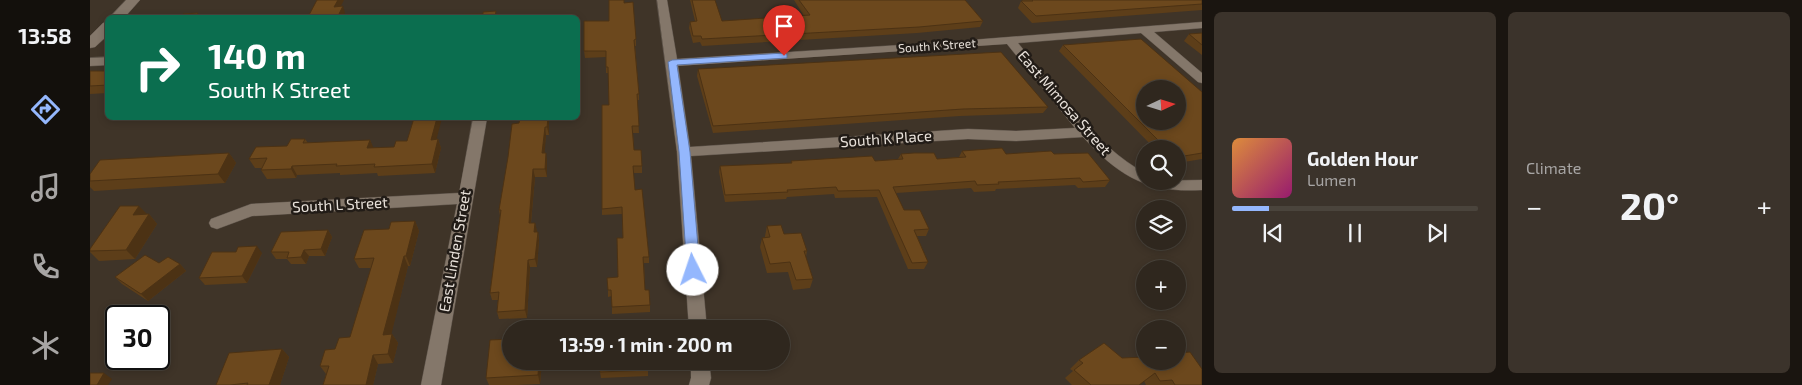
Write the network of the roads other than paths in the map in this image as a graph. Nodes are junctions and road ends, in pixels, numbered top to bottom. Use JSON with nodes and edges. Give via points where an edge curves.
{"nodes":[{"id":1,"x":133,"y":0,"type":"edge"},
{"id":2,"x":662,"y":0,"type":"edge"},
{"id":3,"x":119,"y":15,"type":"edge"},
{"id":4,"x":1202,"y":25,"type":"edge"},
{"id":5,"x":105,"y":29,"type":"edge"},
{"id":6,"x":1144,"y":30,"type":"junction"},
{"id":7,"x":1010,"y":41,"type":"junction"},
{"id":8,"x":90,"y":44,"type":"edge"},
{"id":9,"x":105,"y":61,"type":"edge"},
{"id":10,"x":90,"y":62,"type":"edge"},
{"id":11,"x":672,"y":62,"type":"junction"},
{"id":12,"x":1202,"y":78,"type":"edge"},
{"id":13,"x":480,"y":120,"type":"edge"},
{"id":14,"x":1087,"y":132,"type":"junction"},
{"id":15,"x":684,"y":152,"type":"junction"},
{"id":16,"x":1136,"y":173,"type":"edge"},
{"id":17,"x":1186,"y":184,"type":"edge"},
{"id":18,"x":1202,"y":185,"type":"edge"},
{"id":19,"x":465,"y":198,"type":"junction"},
{"id":20,"x":216,"y":223,"type":"dead end"},
{"id":21,"x":697,"y":320,"type":"edge"},
{"id":22,"x":701,"y":370,"type":"edge"},
{"id":23,"x":431,"y":385,"type":"edge"},
{"id":24,"x":699,"y":385,"type":"edge"}],
"edges":[{"from":1,"to":3,"type":"street"},
{"from":2,"to":11,"type":"street"},
{"from":4,"to":6,"type":"street","name":"South K Street"},
{"from":5,"to":8,"type":"street"},
{"from":6,"to":7,"type":"street","name":"South K Street"},
{"from":6,"to":12,"type":"street"},
{"from":7,"to":11,"type":"street","name":"South K Street"},
{"from":7,"to":14,"type":"street","name":"East Mimosa Street"},
{"from":9,"to":10,"type":"street"},
{"from":11,"to":15,"type":"street"},
{"from":13,"to":19,"type":"street","name":"East Linden Street"},
{"from":14,"to":15,"type":"street","name":"South K Place","via":[[1016,136],[968,134]]},
{"from":14,"to":16,"type":"street","name":"East Mimosa Street","via":[[1117,162]]},
{"from":15,"to":21,"type":"street"},
{"from":17,"to":18,"type":"street"},
{"from":19,"to":20,"type":"street","name":"South L Street","via":[[251,210]]},
{"from":19,"to":23,"type":"street","name":"East Linden Street"},
{"from":22,"to":24,"type":"street"}]}
